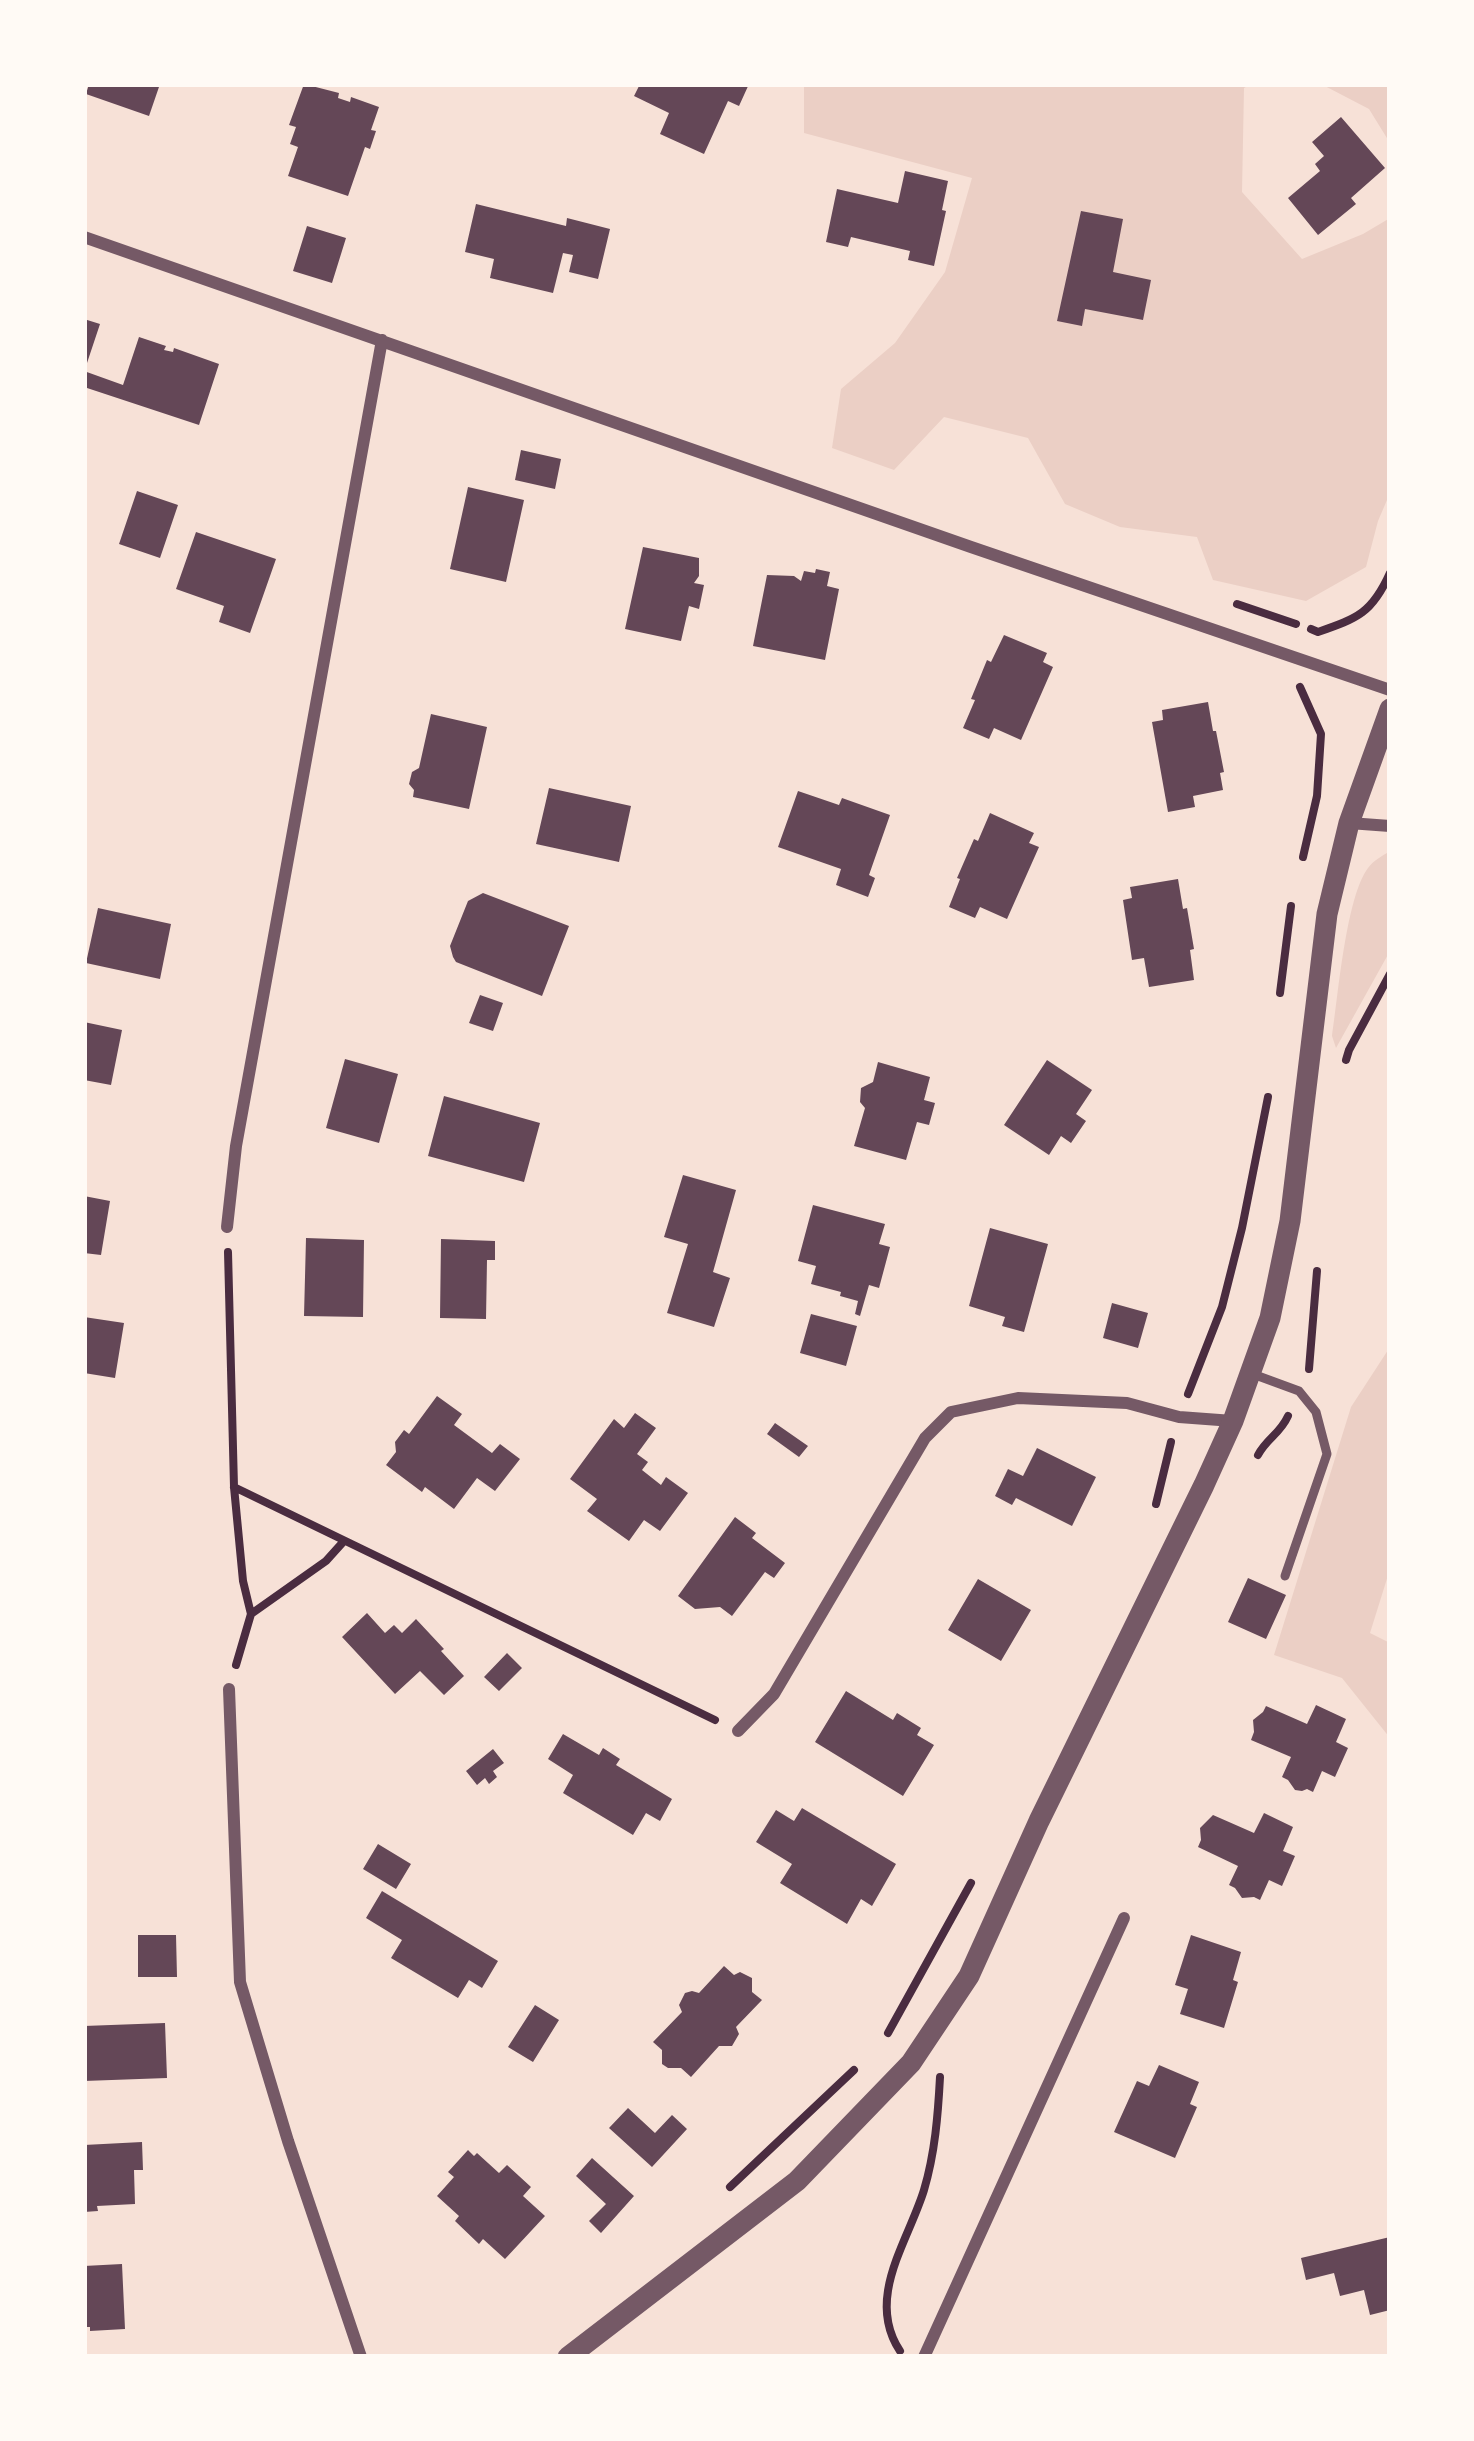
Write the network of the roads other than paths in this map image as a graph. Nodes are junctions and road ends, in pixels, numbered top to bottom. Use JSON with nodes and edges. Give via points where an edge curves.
{"nodes":[{"id":1,"x":84,"y":237,"type":"edge"},
{"id":2,"x":382,"y":340,"type":"junction"},
{"id":3,"x":1390,"y":690,"type":"edge"},
{"id":4,"x":1390,"y":709,"type":"edge"},
{"id":5,"x":1349,"y":823,"type":"junction"},
{"id":6,"x":1390,"y":826,"type":"edge"},
{"id":7,"x":227,"y":1227,"type":"road end"},
{"id":8,"x":1250,"y":1373,"type":"junction"},
{"id":9,"x":1233,"y":1421,"type":"junction"},
{"id":10,"x":1285,"y":1576,"type":"dead end"},
{"id":11,"x":229,"y":1689,"type":"road end"},
{"id":12,"x":738,"y":1731,"type":"road end"},
{"id":13,"x":1124,"y":1918,"type":"dead end"},
{"id":14,"x":361,"y":2357,"type":"edge"},
{"id":15,"x":568,"y":2357,"type":"edge"},
{"id":16,"x":924,"y":2357,"type":"edge"}],
"edges":[{"from":1,"to":2,"type":"street"},
{"from":2,"to":3,"type":"street"},
{"from":2,"to":7,"type":"street"},
{"from":4,"to":5,"type":"street"},
{"from":5,"to":6,"type":"street"},
{"from":5,"to":8,"type":"street","via":[[1327,914],[1290,1221]]},
{"from":8,"to":9,"type":"street"},
{"from":8,"to":10,"type":"lane","via":[[1299,1391],[1316,1412],[1327,1454]]},
{"from":9,"to":12,"type":"street","via":[[1126,1403],[1018,1398],[951,1412],[926,1438],[774,1694]]},
{"from":9,"to":15,"type":"street","via":[[969,1976],[911,2062],[796,2181]]},
{"from":11,"to":14,"type":"street","via":[[240,1982]]},
{"from":13,"to":16,"type":"street"}]}
